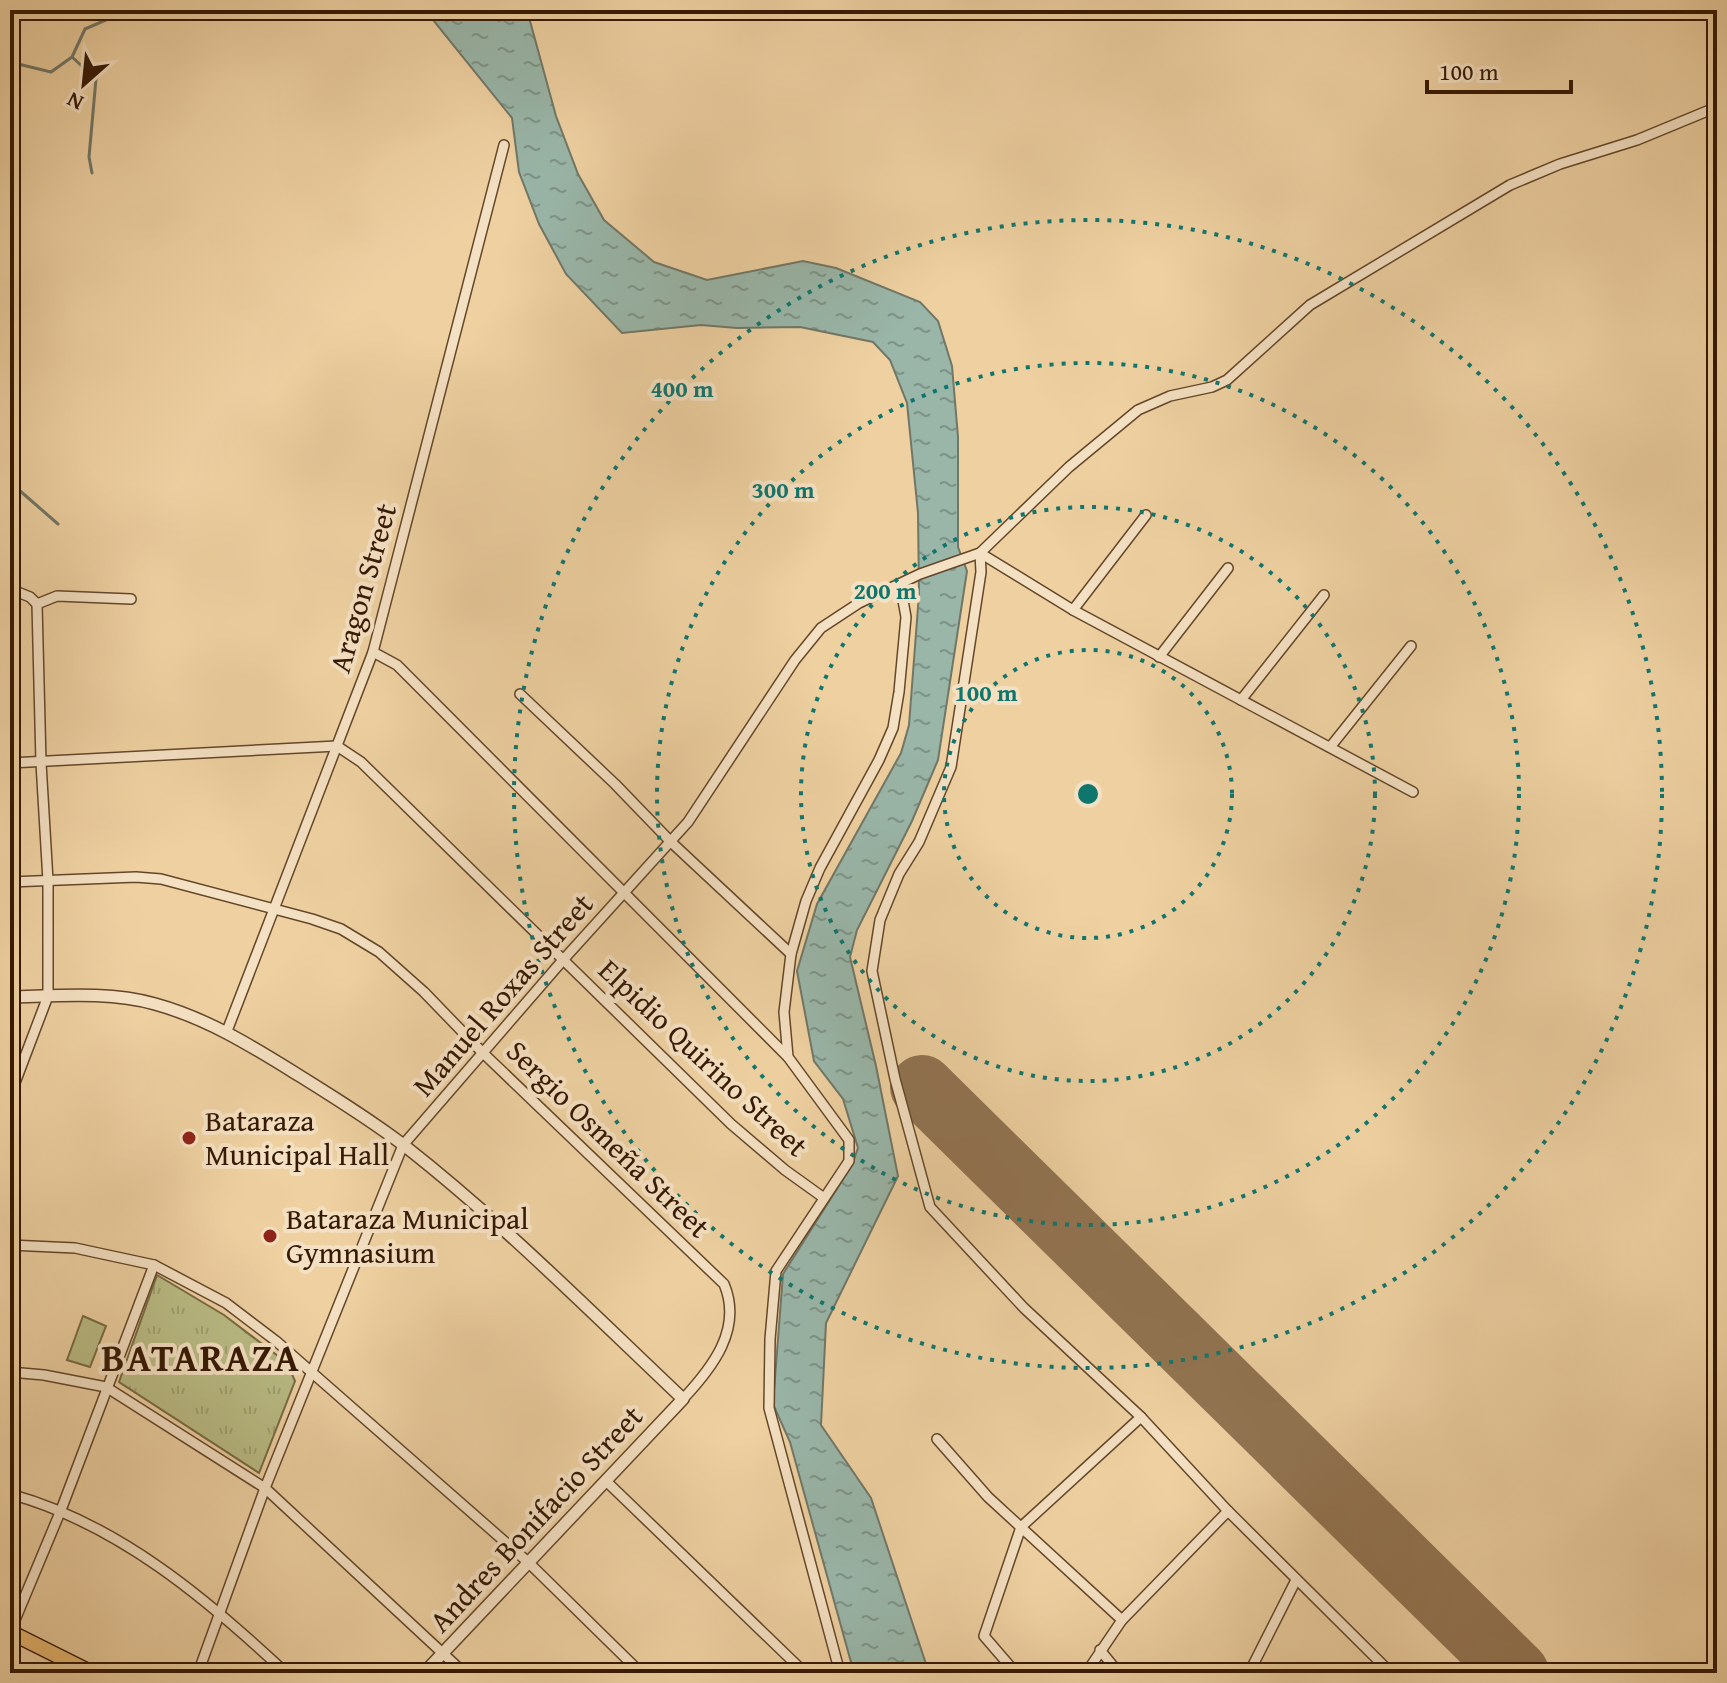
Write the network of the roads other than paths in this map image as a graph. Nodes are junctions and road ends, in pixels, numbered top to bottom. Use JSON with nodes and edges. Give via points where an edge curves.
{"nodes":[{"id":1,"x":1717,"y":107,"type":"edge"},
{"id":2,"x":504,"y":145,"type":"dead end"},
{"id":3,"x":1146,"y":515,"type":"dead end"},
{"id":4,"x":980,"y":553,"type":"junction"},
{"id":5,"x":1228,"y":568,"type":"dead end"},
{"id":6,"x":900,"y":584,"type":"junction"},
{"id":7,"x":10,"y":589,"type":"edge"},
{"id":8,"x":1324,"y":595,"type":"dead end"},
{"id":9,"x":131,"y":599,"type":"dead end"},
{"id":10,"x":37,"y":604,"type":"junction"},
{"id":11,"x":1073,"y":610,"type":"junction"},
{"id":12,"x":1411,"y":646,"type":"dead end"},
{"id":13,"x":373,"y":652,"type":"junction"},
{"id":14,"x":1159,"y":657,"type":"junction"},
{"id":15,"x":520,"y":694,"type":"dead end"},
{"id":16,"x":1241,"y":700,"type":"junction"},
{"id":17,"x":337,"y":746,"type":"junction"},
{"id":18,"x":1331,"y":746,"type":"junction"},
{"id":19,"x":10,"y":763,"type":"edge"},
{"id":20,"x":41,"y":763,"type":"junction"},
{"id":21,"x":1413,"y":792,"type":"dead end"},
{"id":22,"x":671,"y":842,"type":"junction"},
{"id":23,"x":48,"y":881,"type":"junction"},
{"id":24,"x":10,"y":882,"type":"edge"},
{"id":25,"x":624,"y":894,"type":"junction"},
{"id":26,"x":273,"y":908,"type":"junction"},
{"id":27,"x":791,"y":954,"type":"junction"},
{"id":28,"x":563,"y":960,"type":"junction"},
{"id":29,"x":48,"y":996,"type":"junction"},
{"id":30,"x":10,"y":997,"type":"edge"},
{"id":31,"x":227,"y":1031,"type":"junction"},
{"id":32,"x":482,"y":1052,"type":"junction"},
{"id":33,"x":788,"y":1057,"type":"junction"},
{"id":34,"x":10,"y":1096,"type":"edge"},
{"id":35,"x":403,"y":1145,"type":"junction"},
{"id":36,"x":824,"y":1198,"type":"junction"},
{"id":37,"x":10,"y":1245,"type":"edge"},
{"id":38,"x":154,"y":1265,"type":"junction"},
{"id":39,"x":10,"y":1372,"type":"edge"},
{"id":40,"x":312,"y":1373,"type":"junction"},
{"id":41,"x":106,"y":1387,"type":"junction"},
{"id":42,"x":683,"y":1399,"type":"junction"},
{"id":43,"x":1141,"y":1417,"type":"junction"},
{"id":44,"x":937,"y":1439,"type":"dead end"},
{"id":45,"x":606,"y":1481,"type":"junction"},
{"id":46,"x":265,"y":1488,"type":"junction"},
{"id":47,"x":10,"y":1494,"type":"edge"},
{"id":48,"x":61,"y":1510,"type":"junction"},
{"id":49,"x":1228,"y":1511,"type":"junction"},
{"id":50,"x":1021,"y":1527,"type":"junction"},
{"id":51,"x":528,"y":1562,"type":"junction"},
{"id":52,"x":1296,"y":1580,"type":"junction"},
{"id":53,"x":220,"y":1612,"type":"junction"},
{"id":54,"x":1122,"y":1620,"type":"junction"},
{"id":55,"x":10,"y":1632,"type":"edge"},
{"id":56,"x":1100,"y":1650,"type":"junction"},
{"id":57,"x":443,"y":1653,"type":"junction"},
{"id":58,"x":92,"y":1673,"type":"edge"},
{"id":59,"x":198,"y":1673,"type":"edge"},
{"id":60,"x":286,"y":1673,"type":"edge"},
{"id":61,"x":424,"y":1673,"type":"edge"},
{"id":62,"x":464,"y":1673,"type":"edge"},
{"id":63,"x":641,"y":1673,"type":"edge"},
{"id":64,"x":805,"y":1673,"type":"edge"},
{"id":65,"x":840,"y":1673,"type":"edge"},
{"id":66,"x":1016,"y":1673,"type":"edge"},
{"id":67,"x":1086,"y":1673,"type":"edge"},
{"id":68,"x":1119,"y":1673,"type":"edge"},
{"id":69,"x":1249,"y":1673,"type":"edge"},
{"id":70,"x":1391,"y":1673,"type":"edge"}],
"edges":[{"from":1,"to":4,"type":"street","via":[[1529,175],[1310,305],[1227,380],[1138,410],[1069,467]]},
{"from":2,"to":13,"type":"street","name":"Aragon Street"},
{"from":3,"to":11,"type":"street"},
{"from":4,"to":6,"type":"street","name":"Manuel Roxas Street"},
{"from":4,"to":11,"type":"street"},
{"from":4,"to":43,"type":"street","via":[[951,767],[880,920],[872,971],[930,1207],[1024,1308]]},
{"from":5,"to":14,"type":"street"},
{"from":6,"to":22,"type":"street","name":"Manuel Roxas Street","via":[[821,628]]},
{"from":6,"to":27,"type":"street","via":[[906,617],[893,728],[820,868]]},
{"from":7,"to":10,"type":"street"},
{"from":8,"to":16,"type":"street"},
{"from":9,"to":10,"type":"street","via":[[57,596]]},
{"from":10,"to":20,"type":"street"},
{"from":11,"to":14,"type":"street"},
{"from":12,"to":18,"type":"street"},
{"from":13,"to":17,"type":"street","name":"Aragon Street"},
{"from":13,"to":25,"type":"street","via":[[397,665]]},
{"from":14,"to":16,"type":"street"},
{"from":15,"to":22,"type":"street"},
{"from":16,"to":18,"type":"street"},
{"from":17,"to":20,"type":"street"},
{"from":17,"to":26,"type":"street","name":"Aragon Street"},
{"from":17,"to":28,"type":"street","name":"Elpidio Quirino Street","via":[[361,762]]},
{"from":18,"to":21,"type":"street"},
{"from":19,"to":20,"type":"street"},
{"from":20,"to":23,"type":"street"},
{"from":22,"to":25,"type":"street","name":"Manuel Roxas Street"},
{"from":22,"to":27,"type":"street"},
{"from":23,"to":24,"type":"street","name":"Sergio Osmeña Street"},
{"from":23,"to":26,"type":"street","name":"Sergio Osmeña Street","via":[[161,879]]},
{"from":23,"to":29,"type":"street"},
{"from":25,"to":28,"type":"street","name":"Manuel Roxas Street"},
{"from":25,"to":33,"type":"street"},
{"from":26,"to":31,"type":"street","name":"Aragon Street"},
{"from":26,"to":32,"type":"street","name":"Sergio Osmeña Street","via":[[341,929],[379,952]]},
{"from":27,"to":33,"type":"street","via":[[784,1012]]},
{"from":28,"to":32,"type":"street","name":"Manuel Roxas Street"},
{"from":28,"to":36,"type":"street","name":"Elpidio Quirino Street","via":[[731,1124]]},
{"from":29,"to":30,"type":"street"},
{"from":29,"to":31,"type":"street","via":[[138,1000]]},
{"from":29,"to":34,"type":"street"},
{"from":31,"to":35,"type":"street"},
{"from":32,"to":35,"type":"street","name":"Manuel Roxas Street"},
{"from":32,"to":42,"type":"street","name":"Sergio Osmeña Street","via":[[724,1284],[730,1314],[717,1358]]},
{"from":33,"to":36,"type":"street","via":[[849,1140],[849,1161]]},
{"from":35,"to":40,"type":"street","name":"Manuel Roxas Street"},
{"from":35,"to":42,"type":"street","via":[[517,1243]]},
{"from":36,"to":65,"type":"street","via":[[776,1271],[769,1408]]},
{"from":37,"to":38,"type":"street","via":[[75,1248]]},
{"from":38,"to":40,"type":"street","via":[[226,1303]]},
{"from":38,"to":41,"type":"street"},
{"from":39,"to":41,"type":"street"},
{"from":40,"to":46,"type":"street","name":"Manuel Roxas Street"},
{"from":40,"to":51,"type":"street"},
{"from":41,"to":46,"type":"street"},
{"from":41,"to":48,"type":"street"},
{"from":42,"to":45,"type":"street","name":"Andres Bonifacio Street"},
{"from":43,"to":49,"type":"street"},
{"from":43,"to":50,"type":"street"},
{"from":44,"to":50,"type":"street"},
{"from":45,"to":51,"type":"street","name":"Andres Bonifacio Street"},
{"from":45,"to":64,"type":"street"},
{"from":46,"to":53,"type":"street","name":"Manuel Roxas Street"},
{"from":46,"to":57,"type":"street"},
{"from":47,"to":48,"type":"street"},
{"from":48,"to":53,"type":"street","via":[[124,1545]]},
{"from":48,"to":55,"type":"street"},
{"from":49,"to":52,"type":"street"},
{"from":49,"to":54,"type":"street"},
{"from":50,"to":54,"type":"street"},
{"from":50,"to":66,"type":"street","via":[[984,1636]]},
{"from":51,"to":57,"type":"street","name":"Andres Bonifacio Street"},
{"from":51,"to":63,"type":"street"},
{"from":52,"to":69,"type":"street"},
{"from":52,"to":70,"type":"street"},
{"from":53,"to":59,"type":"street","name":"Manuel Roxas Street"},
{"from":53,"to":60,"type":"street"},
{"from":54,"to":56,"type":"street"},
{"from":55,"to":58,"type":"main road"},
{"from":56,"to":67,"type":"street"},
{"from":56,"to":68,"type":"street"},
{"from":57,"to":61,"type":"street","name":"Andres Bonifacio Street"},
{"from":57,"to":62,"type":"street"}]}
